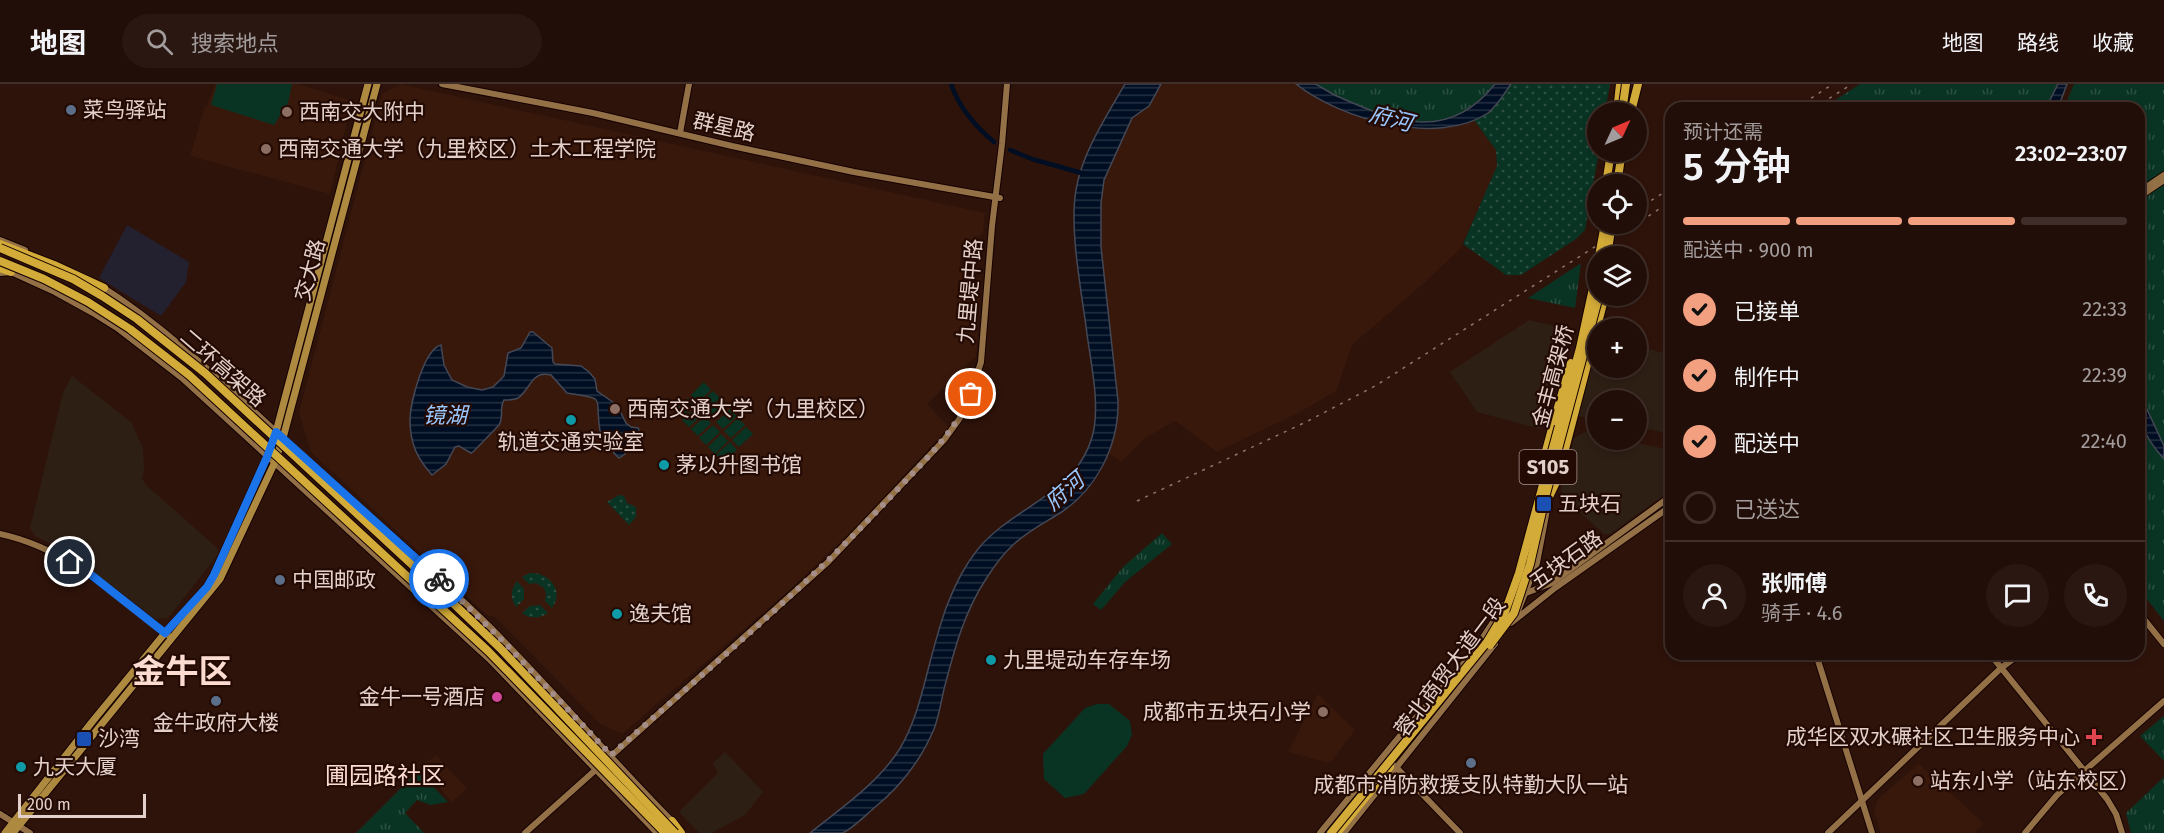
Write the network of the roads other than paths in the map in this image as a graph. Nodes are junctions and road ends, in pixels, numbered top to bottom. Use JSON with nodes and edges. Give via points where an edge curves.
{"nodes":[{"id":1,"x":368,"y":84,"type":"edge"},
{"id":2,"x":377,"y":84,"type":"edge"},
{"id":3,"x":442,"y":84,"type":"edge"},
{"id":4,"x":689,"y":84,"type":"edge"},
{"id":5,"x":1007,"y":84,"type":"edge"},
{"id":6,"x":1620,"y":84,"type":"edge"},
{"id":7,"x":1626,"y":84,"type":"edge"},
{"id":8,"x":1633,"y":84,"type":"edge"},
{"id":9,"x":1638,"y":84,"type":"edge"},
{"id":10,"x":1618,"y":102,"type":"edge"},
{"id":11,"x":1623,"y":102,"type":"edge"},
{"id":12,"x":1631,"y":102,"type":"edge"},
{"id":13,"x":1633,"y":102,"type":"edge"},
{"id":14,"x":680,"y":133,"type":"junction"},
{"id":15,"x":2164,"y":175,"type":"edge"},
{"id":16,"x":2164,"y":180,"type":"edge"},
{"id":17,"x":2145,"y":188,"type":"edge"},
{"id":18,"x":2145,"y":193,"type":"edge"},
{"id":19,"x":998,"y":198,"type":"junction"},
{"id":20,"x":1611,"y":243,"type":"dead end"},
{"id":21,"x":0,"y":244,"type":"edge"},
{"id":22,"x":1610,"y":246,"type":"edge"},
{"id":23,"x":0,"y":261,"type":"edge"},
{"id":24,"x":0,"y":268,"type":"edge"},
{"id":25,"x":11,"y":272,"type":"junction"},
{"id":26,"x":0,"y":273,"type":"edge"},
{"id":27,"x":104,"y":288,"type":"junction"},
{"id":28,"x":1587,"y":306,"type":"edge"},
{"id":29,"x":1589,"y":306,"type":"edge"},
{"id":30,"x":1598,"y":306,"type":"edge"},
{"id":31,"x":1598,"y":306,"type":"edge"},
{"id":32,"x":1599,"y":306,"type":"edge"},
{"id":33,"x":1586,"y":321,"type":"dead end"},
{"id":34,"x":276,"y":432,"type":"junction"},
{"id":35,"x":283,"y":438,"type":"junction"},
{"id":36,"x":267,"y":457,"type":"junction"},
{"id":37,"x":274,"y":464,"type":"junction"},
{"id":38,"x":1542,"y":473,"type":"junction"},
{"id":39,"x":1549,"y":497,"type":"junction"},
{"id":40,"x":1665,"y":500,"type":"edge"},
{"id":41,"x":1665,"y":510,"type":"edge"},
{"id":42,"x":0,"y":534,"type":"edge"},
{"id":43,"x":1526,"y":593,"type":"junction"},
{"id":44,"x":1504,"y":606,"type":"junction"},
{"id":45,"x":2145,"y":620,"type":"edge"},
{"id":46,"x":1511,"y":623,"type":"junction"},
{"id":47,"x":165,"y":633,"type":"junction"},
{"id":48,"x":172,"y":639,"type":"junction"},
{"id":49,"x":2164,"y":644,"type":"edge"},
{"id":50,"x":1818,"y":660,"type":"edge"},
{"id":51,"x":1995,"y":660,"type":"edge"},
{"id":52,"x":2012,"y":660,"type":"edge"},
{"id":53,"x":1475,"y":661,"type":"junction"},
{"id":54,"x":2001,"y":668,"type":"junction"},
{"id":55,"x":2164,"y":700,"type":"edge"},
{"id":56,"x":611,"y":755,"type":"junction"},
{"id":57,"x":1384,"y":755,"type":"junction"},
{"id":58,"x":1393,"y":767,"type":"junction"},
{"id":59,"x":597,"y":770,"type":"junction"},
{"id":60,"x":2083,"y":770,"type":"junction"},
{"id":61,"x":1862,"y":800,"type":"junction"},
{"id":62,"x":0,"y":814,"type":"edge"},
{"id":63,"x":672,"y":821,"type":"joint"},
{"id":64,"x":15,"y":824,"type":"junction"},
{"id":65,"x":5,"y":833,"type":"edge"},
{"id":66,"x":14,"y":833,"type":"edge"},
{"id":67,"x":30,"y":833,"type":"edge"},
{"id":68,"x":525,"y":833,"type":"edge"},
{"id":69,"x":657,"y":833,"type":"edge"},
{"id":70,"x":666,"y":833,"type":"edge"},
{"id":71,"x":675,"y":833,"type":"edge"},
{"id":72,"x":683,"y":833,"type":"edge"},
{"id":73,"x":1320,"y":833,"type":"edge"},
{"id":74,"x":1330,"y":833,"type":"edge"},
{"id":75,"x":1337,"y":833,"type":"edge"},
{"id":76,"x":1344,"y":833,"type":"edge"},
{"id":77,"x":1460,"y":833,"type":"edge"},
{"id":78,"x":1828,"y":833,"type":"edge"},
{"id":79,"x":1872,"y":833,"type":"edge"},
{"id":80,"x":2025,"y":833,"type":"edge"},
{"id":81,"x":2122,"y":833,"type":"edge"}],
"edges":[{"from":1,"to":34,"type":"main road","name":"交大路"},
{"from":2,"to":35,"type":"main road","name":"交大路"},
{"from":3,"to":14,"type":"main road","name":"群星路"},
{"from":4,"to":14,"type":"main road"},
{"from":5,"to":19,"type":"main road","name":"九里堤中路"},
{"from":6,"to":10,"type":"highway"},
{"from":7,"to":11,"type":"highway","bridge":true},
{"from":8,"to":12,"type":"highway"},
{"from":9,"to":13,"type":"highway"},
{"from":14,"to":19,"type":"main road","name":"群星路","via":[[854,172]]},
{"from":15,"to":17,"type":"main road"},
{"from":16,"to":18,"type":"main road"},
{"from":19,"to":56,"type":"main road","name":"九里堤中路","via":[[981,362],[954,428],[828,561]]},
{"from":20,"to":22,"type":"main road"},
{"from":21,"to":27,"type":"highway","bridge":true},
{"from":21,"to":27,"type":"main road","via":[[57,263]]},
{"from":21,"to":71,"type":"highway","name":"二环高架路","bridge":true,"via":[[102,296],[205,373],[500,648]]},
{"from":23,"to":70,"type":"highway","name":"二环高架路","bridge":true,"via":[[88,302],[189,375],[488,651]]},
{"from":24,"to":25,"type":"highway"},
{"from":25,"to":26,"type":"main road"},
{"from":25,"to":36,"type":"main road","via":[[117,328],[183,379]]},
{"from":27,"to":34,"type":"main road","via":[[177,341]]},
{"from":28,"to":38,"type":"highway","bridge":true},
{"from":29,"to":53,"type":"highway","name":"金丰高架桥","number":"S105","bridge":true,"via":[[1512,596]]},
{"from":30,"to":53,"type":"highway","name":"金丰高架桥","number":"S105","bridge":true,"via":[[1514,613]]},
{"from":31,"to":39,"type":"main road","name":"蓉北商贸大道一段"},
{"from":32,"to":39,"type":"highway","via":[[1557,480]]},
{"from":33,"to":38,"type":"main road","name":"蓉北商贸大道一段"},
{"from":34,"to":35,"type":"main road"},
{"from":34,"to":36,"type":"main road","name":"交大路"},
{"from":35,"to":37,"type":"main road","name":"交大路"},
{"from":35,"to":56,"type":"main road","via":[[488,625]]},
{"from":36,"to":37,"type":"main road"},
{"from":36,"to":47,"type":"main road","name":"交大路","via":[[214,575]]},
{"from":37,"to":48,"type":"main road","name":"交大路","via":[[220,579]]},
{"from":37,"to":59,"type":"main road","via":[[489,659]]},
{"from":38,"to":44,"type":"main road","name":"蓉北商贸大道一段","via":[[1510,597]]},
{"from":39,"to":43,"type":"main road","name":"蓉北商贸大道一段","via":[[1537,562]]},
{"from":40,"to":43,"type":"main road","name":"五块石路","via":[[1552,584]]},
{"from":41,"to":46,"type":"main road","name":"五块石路"},
{"from":42,"to":47,"type":"main road","via":[[21,538],[77,566]]},
{"from":43,"to":44,"type":"main road","name":"五块石路"},
{"from":43,"to":46,"type":"main road","name":"蓉北商贸大道一段"},
{"from":44,"to":57,"type":"main road","name":"蓉北商贸大道一段","via":[[1472,654]]},
{"from":45,"to":49,"type":"main road"},
{"from":46,"to":58,"type":"main road","name":"蓉北商贸大道一段"},
{"from":47,"to":48,"type":"main road"},
{"from":47,"to":64,"type":"main road","name":"交大路"},
{"from":48,"to":64,"type":"main road","name":"交大路"},
{"from":50,"to":61,"type":"main road"},
{"from":51,"to":54,"type":"main road"},
{"from":52,"to":54,"type":"main road"},
{"from":53,"to":58,"type":"highway","bridge":true},
{"from":53,"to":74,"type":"highway","name":"蓉北商贸大道一段","bridge":true},
{"from":54,"to":60,"type":"main road"},
{"from":54,"to":61,"type":"main road"},
{"from":55,"to":60,"type":"main road"},
{"from":56,"to":59,"type":"main road","name":"九里堤中路"},
{"from":56,"to":63,"type":"main road"},
{"from":57,"to":58,"type":"main road"},
{"from":57,"to":73,"type":"main road","name":"蓉北商贸大道一段"},
{"from":58,"to":75,"type":"highway","name":"蓉北商贸大道一段","bridge":true},
{"from":58,"to":76,"type":"main road","name":"蓉北商贸大道一段"},
{"from":58,"to":77,"type":"main road"},
{"from":59,"to":68,"type":"main road","name":"九里堤中路"},
{"from":59,"to":69,"type":"main road"},
{"from":60,"to":80,"type":"main road"},
{"from":60,"to":81,"type":"main road","via":[[2108,799]]},
{"from":61,"to":78,"type":"main road"},
{"from":61,"to":79,"type":"main road"},
{"from":62,"to":64,"type":"main road"},
{"from":63,"to":72,"type":"highway"},
{"from":64,"to":65,"type":"main road"},
{"from":64,"to":66,"type":"main road"},
{"from":64,"to":67,"type":"main road"}]}
